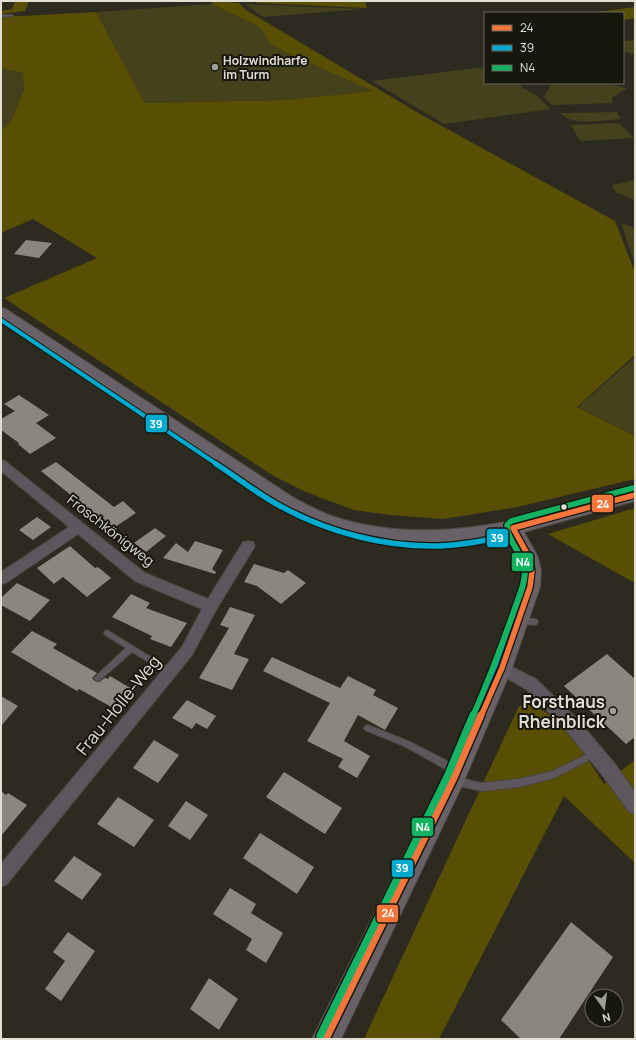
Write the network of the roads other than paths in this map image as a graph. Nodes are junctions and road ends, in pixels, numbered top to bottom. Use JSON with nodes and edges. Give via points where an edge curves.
{"nodes":[{"id":1,"x":1,"y":16,"type":"edge"},
{"id":2,"x":12,"y":16,"type":"dead end"},
{"id":3,"x":1,"y":312,"type":"edge"},
{"id":4,"x":1,"y":464,"type":"edge"},
{"id":5,"x":635,"y":495,"type":"edge"},
{"id":6,"x":79,"y":527,"type":"junction"},
{"id":7,"x":513,"y":528,"type":"junction"},
{"id":8,"x":248,"y":546,"type":"dead end"},
{"id":9,"x":1,"y":578,"type":"edge"},
{"id":10,"x":211,"y":606,"type":"junction"},
{"id":11,"x":107,"y":633,"type":"dead end"},
{"id":12,"x":131,"y":648,"type":"junction"},
{"id":13,"x":502,"y":668,"type":"junction"},
{"id":14,"x":170,"y":672,"type":"junction"},
{"id":15,"x":98,"y":678,"type":"dead end"},
{"id":16,"x":368,"y":728,"type":"dead end"},
{"id":17,"x":596,"y":753,"type":"junction"},
{"id":18,"x":455,"y":776,"type":"junction"},
{"id":19,"x":635,"y":806,"type":"edge"},
{"id":20,"x":1,"y":878,"type":"edge"},
{"id":21,"x":326,"y":1039,"type":"edge"}],
"edges":[{"from":1,"to":2,"type":"lane"},
{"from":3,"to":7,"type":"main road","via":[[285,501],[310,514],[332,523],[388,536],[458,537]]},
{"from":4,"to":6,"type":"street","name":"Froschkönigweg"},
{"from":5,"to":7,"type":"main road"},
{"from":6,"to":9,"type":"street"},
{"from":6,"to":10,"type":"street","name":"Froschkönigweg","via":[[140,577]]},
{"from":7,"to":13,"type":"main road","via":[[532,571],[527,621]]},
{"from":8,"to":10,"type":"street","name":"Frau-Holle-Weg"},
{"from":10,"to":14,"type":"street","name":"Frau-Holle-Weg","via":[[187,651]]},
{"from":11,"to":12,"type":"lane"},
{"from":12,"to":14,"type":"lane"},
{"from":12,"to":15,"type":"lane"},
{"from":13,"to":17,"type":"street","via":[[540,692]]},
{"from":13,"to":18,"type":"main road"},
{"from":14,"to":20,"type":"street","name":"Frau-Holle-Weg"},
{"from":16,"to":18,"type":"lane","via":[[407,744]]},
{"from":17,"to":18,"type":"lane","via":[[554,774],[519,783],[482,788]]},
{"from":17,"to":19,"type":"street"},
{"from":18,"to":21,"type":"main road"}]}
